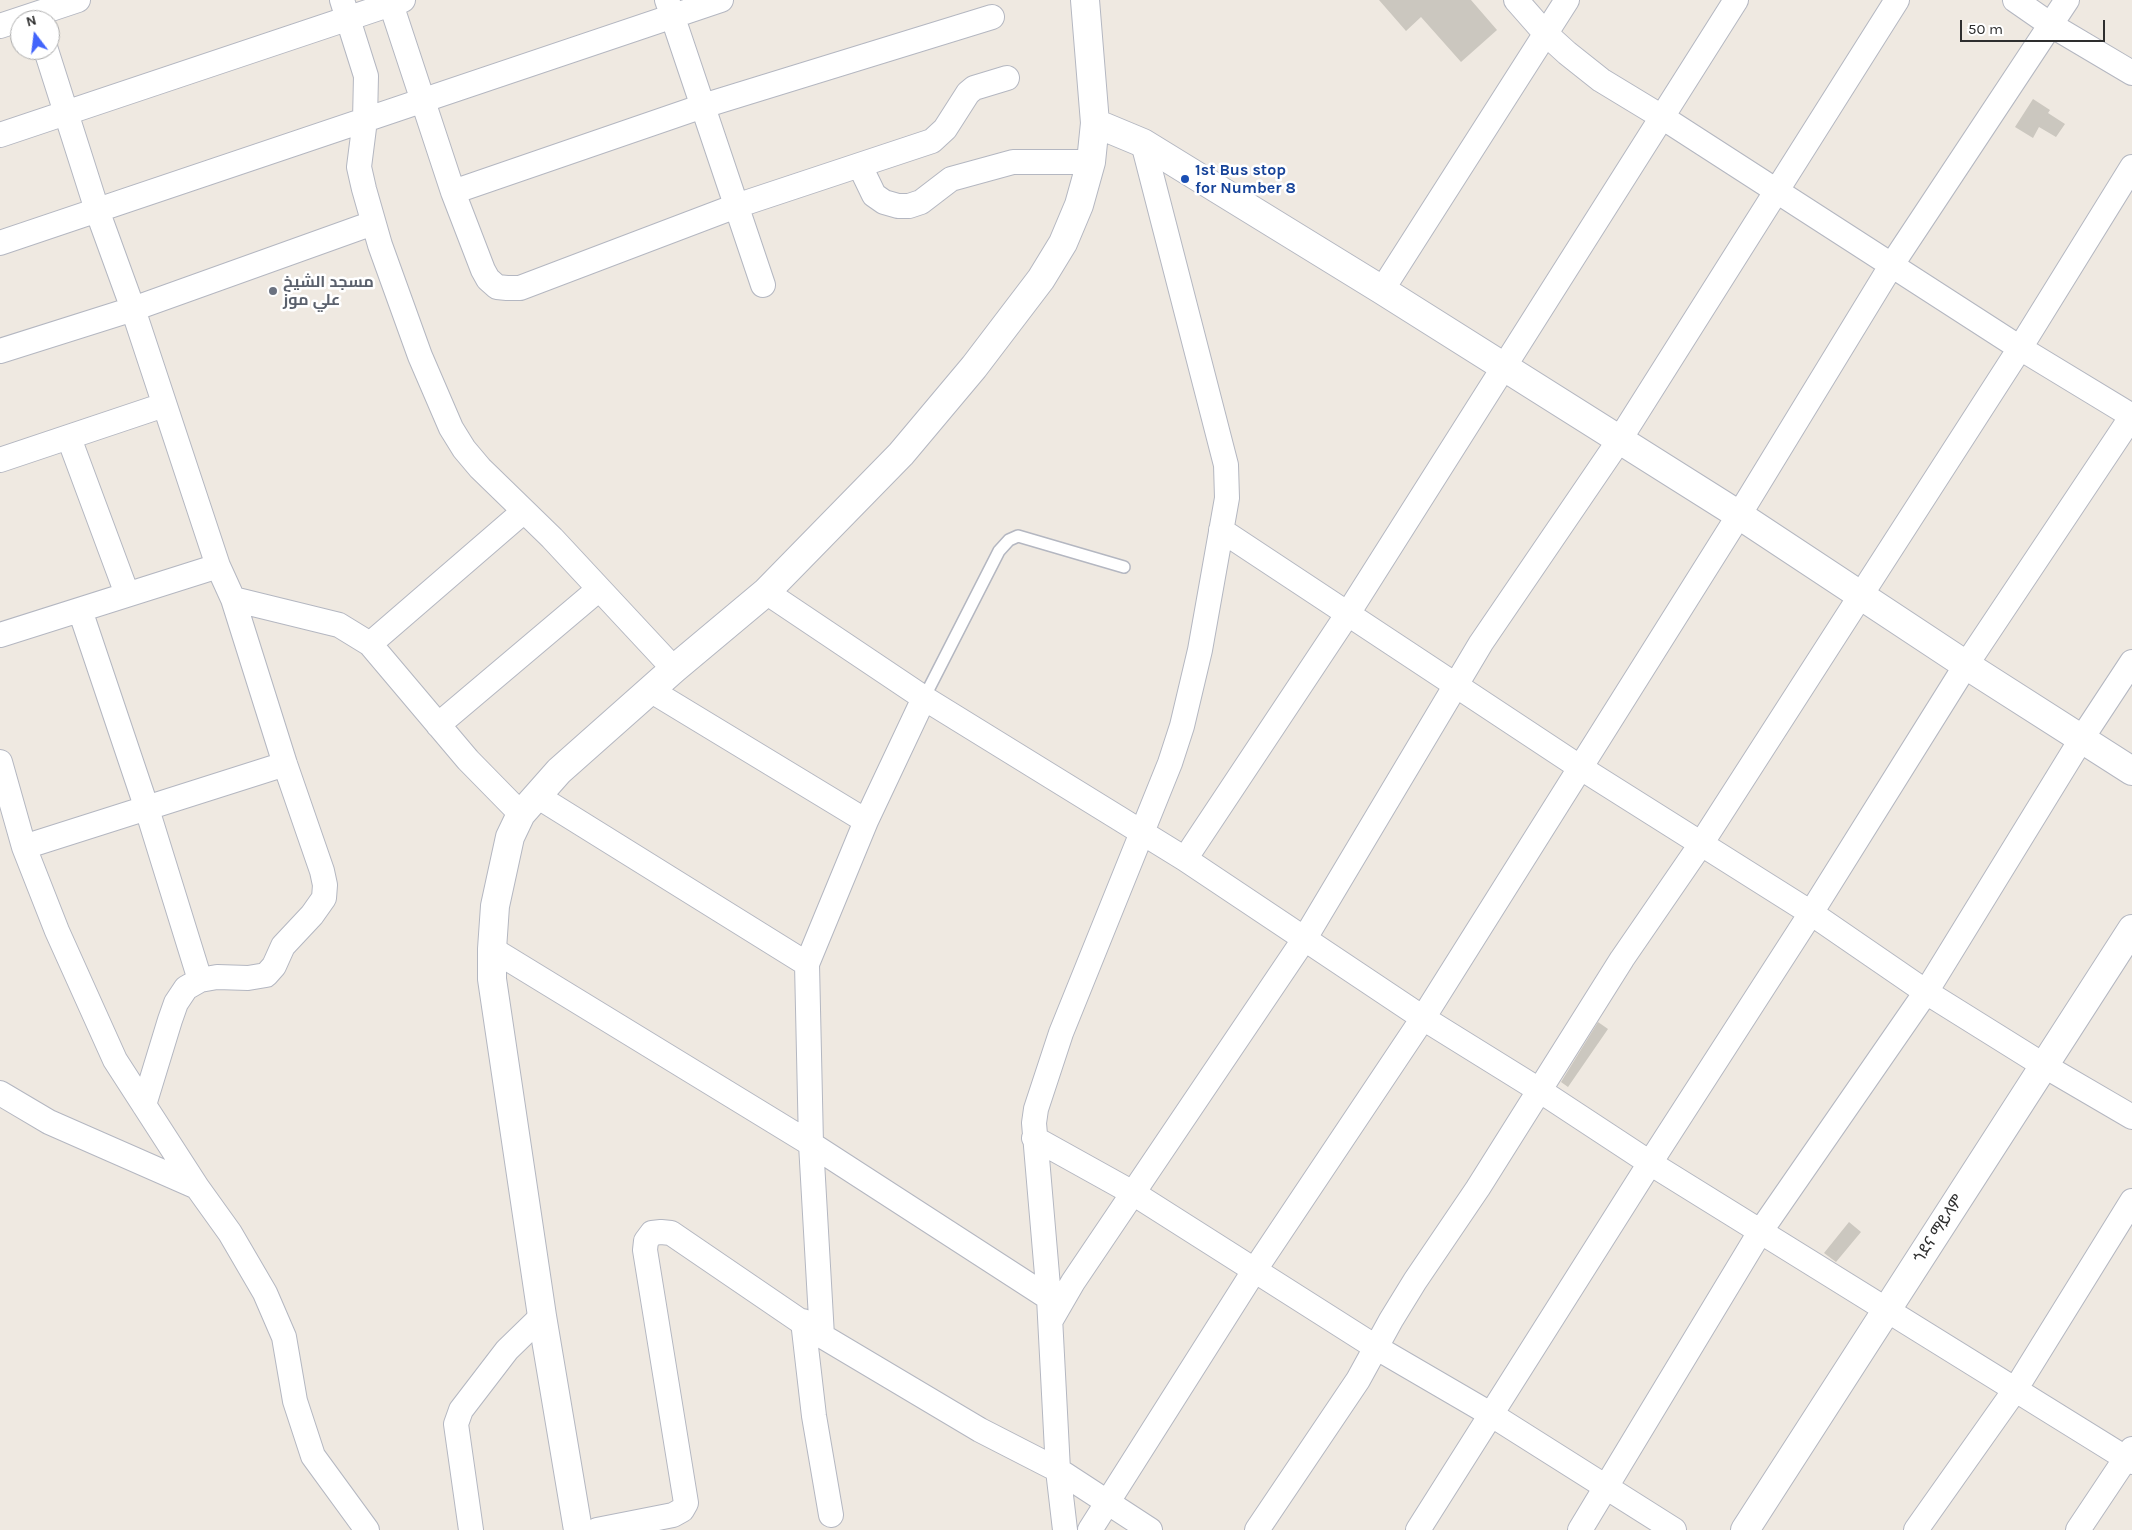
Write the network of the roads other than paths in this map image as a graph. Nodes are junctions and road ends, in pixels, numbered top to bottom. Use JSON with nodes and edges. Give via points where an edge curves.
{"nodes":[{"id":1,"x":78,"y":0,"type":"edge"},
{"id":2,"x":721,"y":0,"type":"edge"},
{"id":3,"x":1085,"y":0,"type":"edge"},
{"id":4,"x":1516,"y":0,"type":"edge"},
{"id":5,"x":1567,"y":0,"type":"edge"},
{"id":6,"x":1736,"y":0,"type":"edge"},
{"id":7,"x":1897,"y":0,"type":"edge"},
{"id":8,"x":2015,"y":0,"type":"edge"},
{"id":9,"x":2067,"y":0,"type":"edge"},
{"id":10,"x":397,"y":2,"type":"edge"},
{"id":11,"x":670,"y":8,"type":"edge"},
{"id":12,"x":345,"y":9,"type":"edge"},
{"id":13,"x":38,"y":10,"type":"edge"},
{"id":14,"x":992,"y":17,"type":"dead end"},
{"id":15,"x":2051,"y":25,"type":"junction"},
{"id":16,"x":1545,"y":33,"type":"junction"},
{"id":17,"x":49,"y":60,"type":"edge"},
{"id":18,"x":2132,"y":72,"type":"edge"},
{"id":19,"x":1007,"y":78,"type":"dead end"},
{"id":20,"x":421,"y":101,"type":"junction"},
{"id":21,"x":702,"y":106,"type":"junction"},
{"id":22,"x":66,"y":113,"type":"junction"},
{"id":23,"x":1662,"y":117,"type":"junction"},
{"id":24,"x":365,"y":120,"type":"junction"},
{"id":25,"x":1096,"y":123,"type":"junction"},
{"id":26,"x":0,"y":135,"type":"edge"},
{"id":27,"x":1143,"y":143,"type":"junction"},
{"id":28,"x":1091,"y":162,"type":"junction"},
{"id":29,"x":860,"y":166,"type":"junction"},
{"id":30,"x":2132,"y":167,"type":"edge"},
{"id":31,"x":1776,"y":191,"type":"junction"},
{"id":32,"x":452,"y":192,"type":"junction"},
{"id":33,"x":736,"y":206,"type":"junction"},
{"id":34,"x":97,"y":210,"type":"junction"},
{"id":35,"x":373,"y":223,"type":"junction"},
{"id":36,"x":0,"y":243,"type":"edge"},
{"id":37,"x":1892,"y":266,"type":"junction"},
{"id":38,"x":763,"y":285,"type":"dead end"},
{"id":39,"x":1382,"y":290,"type":"junction"},
{"id":40,"x":133,"y":309,"type":"junction"},
{"id":41,"x":2020,"y":348,"type":"junction"},
{"id":42,"x":0,"y":351,"type":"edge"},
{"id":43,"x":1504,"y":367,"type":"junction"},
{"id":44,"x":164,"y":405,"type":"junction"},
{"id":45,"x":2132,"y":416,"type":"edge"},
{"id":46,"x":69,"y":438,"type":"junction"},
{"id":47,"x":1620,"y":439,"type":"junction"},
{"id":48,"x":0,"y":460,"type":"edge"},
{"id":49,"x":524,"y":511,"type":"junction"},
{"id":50,"x":1739,"y":515,"type":"junction"},
{"id":51,"x":1221,"y":530,"type":"junction"},
{"id":52,"x":218,"y":566,"type":"junction"},
{"id":53,"x":1124,"y":567,"type":"dead end"},
{"id":54,"x":599,"y":589,"type":"junction"},
{"id":55,"x":766,"y":592,"type":"junction"},
{"id":56,"x":127,"y":594,"type":"junction"},
{"id":57,"x":1861,"y":595,"type":"junction"},
{"id":58,"x":233,"y":599,"type":"junction"},
{"id":59,"x":80,"y":610,"type":"junction"},
{"id":60,"x":1347,"y":615,"type":"junction"},
{"id":61,"x":0,"y":635,"type":"edge"},
{"id":62,"x":370,"y":644,"type":"junction"},
{"id":63,"x":2132,"y":662,"type":"edge"},
{"id":64,"x":1966,"y":665,"type":"junction"},
{"id":65,"x":674,"y":669,"type":"junction"},
{"id":66,"x":1455,"y":685,"type":"junction"},
{"id":67,"x":650,"y":690,"type":"junction"},
{"id":68,"x":924,"y":698,"type":"junction"},
{"id":69,"x":438,"y":725,"type":"junction"},
{"id":70,"x":2082,"y":738,"type":"junction"},
{"id":71,"x":0,"y":762,"type":"edge"},
{"id":72,"x":285,"y":764,"type":"junction"},
{"id":73,"x":1581,"y":768,"type":"junction"},
{"id":74,"x":2132,"y":771,"type":"edge"},
{"id":75,"x":529,"y":805,"type":"junction"},
{"id":76,"x":147,"y":809,"type":"junction"},
{"id":77,"x":866,"y":821,"type":"junction"},
{"id":78,"x":1141,"y":832,"type":"junction"},
{"id":79,"x":1701,"y":844,"type":"junction"},
{"id":80,"x":24,"y":847,"type":"junction"},
{"id":81,"x":1185,"y":860,"type":"junction"},
{"id":82,"x":1811,"y":913,"type":"junction"},
{"id":83,"x":2132,"y":929,"type":"edge"},
{"id":84,"x":1304,"y":938,"type":"junction"},
{"id":85,"x":492,"y":949,"type":"junction"},
{"id":86,"x":807,"y":964,"type":"junction"},
{"id":87,"x":200,"y":980,"type":"junction"},
{"id":88,"x":1926,"y":992,"type":"junction"},
{"id":89,"x":1423,"y":1018,"type":"junction"},
{"id":90,"x":2043,"y":1065,"type":"junction"},
{"id":91,"x":1538,"y":1090,"type":"junction"},
{"id":92,"x":0,"y":1093,"type":"edge"},
{"id":93,"x":144,"y":1105,"type":"junction"},
{"id":94,"x":2132,"y":1117,"type":"edge"},
{"id":95,"x":1034,"y":1138,"type":"junction"},
{"id":96,"x":811,"y":1144,"type":"junction"},
{"id":97,"x":1650,"y":1163,"type":"junction"},
{"id":98,"x":197,"y":1187,"type":"junction"},
{"id":99,"x":1133,"y":1193,"type":"junction"},
{"id":100,"x":2132,"y":1201,"type":"edge"},
{"id":101,"x":1760,"y":1232,"type":"junction"},
{"id":102,"x":1254,"y":1271,"type":"junction"},
{"id":103,"x":1050,"y":1309,"type":"junction"},
{"id":104,"x":1887,"y":1309,"type":"junction"},
{"id":105,"x":542,"y":1316,"type":"junction"},
{"id":106,"x":803,"y":1321,"type":"junction"},
{"id":107,"x":822,"y":1336,"type":"junction"},
{"id":108,"x":1377,"y":1348,"type":"junction"},
{"id":109,"x":2015,"y":1390,"type":"junction"},
{"id":110,"x":1492,"y":1415,"type":"junction"},
{"id":111,"x":2130,"y":1456,"type":"edge"},
{"id":112,"x":1058,"y":1470,"type":"junction"},
{"id":113,"x":1606,"y":1487,"type":"junction"},
{"id":114,"x":1108,"y":1503,"type":"junction"},
{"id":115,"x":831,"y":1515,"type":"dead end"},
{"id":116,"x":367,"y":1530,"type":"edge"},
{"id":117,"x":471,"y":1530,"type":"edge"},
{"id":118,"x":578,"y":1530,"type":"edge"},
{"id":119,"x":597,"y":1530,"type":"edge"},
{"id":120,"x":1065,"y":1530,"type":"edge"},
{"id":121,"x":1090,"y":1530,"type":"edge"},
{"id":122,"x":1150,"y":1530,"type":"edge"},
{"id":123,"x":1256,"y":1530,"type":"edge"},
{"id":124,"x":1418,"y":1530,"type":"edge"},
{"id":125,"x":1580,"y":1530,"type":"edge"},
{"id":126,"x":1674,"y":1530,"type":"edge"},
{"id":127,"x":1745,"y":1530,"type":"edge"},
{"id":128,"x":1916,"y":1530,"type":"edge"},
{"id":129,"x":2078,"y":1530,"type":"edge"}],
"edges":[{"from":1,"to":13,"type":"street"},
{"from":2,"to":11,"type":"street"},
{"from":3,"to":25,"type":"street"},
{"from":4,"to":16,"type":"street"},
{"from":5,"to":16,"type":"street"},
{"from":6,"to":23,"type":"street"},
{"from":7,"to":31,"type":"street"},
{"from":8,"to":15,"type":"street"},
{"from":9,"to":15,"type":"street"},
{"from":10,"to":12,"type":"street"},
{"from":10,"to":20,"type":"street"},
{"from":11,"to":20,"type":"street"},
{"from":11,"to":21,"type":"street"},
{"from":12,"to":22,"type":"street"},
{"from":12,"to":24,"type":"street","via":[[366,76]]},
{"from":14,"to":21,"type":"street"},
{"from":15,"to":18,"type":"street"},
{"from":15,"to":37,"type":"street"},
{"from":16,"to":23,"type":"street","via":[[1601,80]]},
{"from":16,"to":39,"type":"street"},
{"from":17,"to":22,"type":"street"},
{"from":19,"to":29,"type":"street","via":[[974,88],[968,93],[945,130],[932,141]]},
{"from":20,"to":24,"type":"street"},
{"from":20,"to":32,"type":"street"},
{"from":21,"to":32,"type":"street"},
{"from":21,"to":33,"type":"street"},
{"from":22,"to":26,"type":"street"},
{"from":22,"to":34,"type":"street"},
{"from":23,"to":31,"type":"street"},
{"from":23,"to":43,"type":"street"},
{"from":24,"to":34,"type":"street"},
{"from":24,"to":35,"type":"street","via":[[359,167]]},
{"from":25,"to":27,"type":"street"},
{"from":25,"to":28,"type":"street"},
{"from":27,"to":39,"type":"street"},
{"from":27,"to":51,"type":"street","via":[[1226,465],[1227,498]]},
{"from":28,"to":29,"type":"street","via":[[1014,162],[951,179],[921,202],[909,206],[884,202],[874,195]]},
{"from":28,"to":55,"type":"street","via":[[1079,205],[1063,243],[1042,279],[901,454]]},
{"from":29,"to":33,"type":"street"},
{"from":30,"to":41,"type":"street"},
{"from":31,"to":37,"type":"street"},
{"from":31,"to":47,"type":"street"},
{"from":32,"to":33,"type":"street","via":[[488,279],[496,287],[507,288],[520,288]]},
{"from":33,"to":38,"type":"street"},
{"from":34,"to":36,"type":"street"},
{"from":34,"to":40,"type":"street"},
{"from":35,"to":40,"type":"street"},
{"from":35,"to":49,"type":"street","via":[[420,356],[451,428],[480,468]]},
{"from":37,"to":41,"type":"street"},
{"from":37,"to":50,"type":"street"},
{"from":39,"to":43,"type":"street"},
{"from":40,"to":42,"type":"street"},
{"from":40,"to":44,"type":"street"},
{"from":41,"to":45,"type":"street"},
{"from":41,"to":57,"type":"street"},
{"from":43,"to":47,"type":"street"},
{"from":43,"to":60,"type":"street"},
{"from":44,"to":46,"type":"street"},
{"from":44,"to":52,"type":"street"},
{"from":45,"to":64,"type":"street"},
{"from":46,"to":48,"type":"street"},
{"from":46,"to":56,"type":"street"},
{"from":47,"to":50,"type":"street"},
{"from":47,"to":66,"type":"street"},
{"from":49,"to":54,"type":"street"},
{"from":49,"to":62,"type":"street"},
{"from":50,"to":57,"type":"street"},
{"from":50,"to":73,"type":"street"},
{"from":51,"to":60,"type":"street"},
{"from":51,"to":78,"type":"street","via":[[1192,691],[1170,763]]},
{"from":52,"to":56,"type":"street"},
{"from":52,"to":58,"type":"street"},
{"from":53,"to":68,"type":"lane","via":[[1018,536],[1009,540],[999,551]]},
{"from":54,"to":65,"type":"street"},
{"from":54,"to":69,"type":"street"},
{"from":55,"to":65,"type":"street"},
{"from":55,"to":68,"type":"street"},
{"from":56,"to":59,"type":"street"},
{"from":57,"to":64,"type":"street"},
{"from":57,"to":79,"type":"street"},
{"from":58,"to":62,"type":"street","via":[[339,625]]},
{"from":58,"to":72,"type":"street"},
{"from":59,"to":61,"type":"street"},
{"from":59,"to":76,"type":"street"},
{"from":60,"to":66,"type":"street"},
{"from":60,"to":81,"type":"street"},
{"from":62,"to":69,"type":"street"},
{"from":63,"to":70,"type":"street"},
{"from":64,"to":70,"type":"street"},
{"from":64,"to":82,"type":"street"},
{"from":65,"to":67,"type":"street"},
{"from":66,"to":73,"type":"street"},
{"from":66,"to":84,"type":"street"},
{"from":67,"to":75,"type":"street","via":[[559,771]]},
{"from":67,"to":77,"type":"street"},
{"from":68,"to":77,"type":"street"},
{"from":68,"to":78,"type":"street"},
{"from":69,"to":75,"type":"street","via":[[468,760]]},
{"from":70,"to":74,"type":"street"},
{"from":70,"to":88,"type":"street"},
{"from":71,"to":80,"type":"street"},
{"from":72,"to":76,"type":"street"},
{"from":72,"to":87,"type":"street","via":[[322,871],[324,898],[283,946],[266,975]]},
{"from":73,"to":79,"type":"street"},
{"from":73,"to":89,"type":"street"},
{"from":75,"to":85,"type":"street","via":[[510,837],[504,860],[495,906]]},
{"from":75,"to":86,"type":"street"},
{"from":76,"to":80,"type":"street"},
{"from":76,"to":87,"type":"street"},
{"from":77,"to":86,"type":"street"},
{"from":78,"to":81,"type":"street"},
{"from":78,"to":95,"type":"street","via":[[1061,1033],[1036,1108]]},
{"from":79,"to":82,"type":"street"},
{"from":79,"to":91,"type":"street"},
{"from":80,"to":93,"type":"street","via":[[57,931],[115,1060]]},
{"from":81,"to":84,"type":"street"},
{"from":82,"to":88,"type":"street"},
{"from":82,"to":97,"type":"street"},
{"from":83,"to":90,"type":"street","name":"ጎደና ማይላም"},
{"from":84,"to":89,"type":"street"},
{"from":84,"to":99,"type":"street"},
{"from":85,"to":96,"type":"street"},
{"from":85,"to":105,"type":"street","via":[[492,978]]},
{"from":86,"to":96,"type":"street"},
{"from":87,"to":93,"type":"street","via":[[186,988],[176,1003]]},
{"from":88,"to":90,"type":"street"},
{"from":88,"to":101,"type":"street"},
{"from":89,"to":91,"type":"street"},
{"from":89,"to":102,"type":"street"},
{"from":90,"to":94,"type":"street"},
{"from":90,"to":104,"type":"street","name":"ጎደና ማይላም"},
{"from":91,"to":97,"type":"street"},
{"from":91,"to":108,"type":"street","via":[[1478,1188],[1410,1288]]},
{"from":92,"to":98,"type":"street","via":[[48,1122]]},
{"from":93,"to":98,"type":"street"},
{"from":95,"to":99,"type":"street"},
{"from":95,"to":103,"type":"street"},
{"from":96,"to":103,"type":"street"},
{"from":96,"to":107,"type":"street"},
{"from":97,"to":101,"type":"street"},
{"from":97,"to":110,"type":"street"},
{"from":98,"to":116,"type":"street","via":[[230,1233],[265,1293],[284,1337],[294,1401],[313,1456]]},
{"from":99,"to":102,"type":"street"},
{"from":99,"to":103,"type":"street","via":[[1073,1282]]},
{"from":100,"to":109,"type":"street"},
{"from":101,"to":104,"type":"street"},
{"from":101,"to":113,"type":"street"},
{"from":102,"to":108,"type":"street"},
{"from":102,"to":114,"type":"street"},
{"from":103,"to":112,"type":"street"},
{"from":104,"to":109,"type":"street"},
{"from":104,"to":127,"type":"street","name":"ጎደና ማይላም"},
{"from":105,"to":117,"type":"street","via":[[507,1350],[461,1410],[456,1424]]},
{"from":105,"to":118,"type":"street"},
{"from":106,"to":107,"type":"street"},
{"from":106,"to":115,"type":"street","via":[[814,1416]]},
{"from":106,"to":119,"type":"street","via":[[671,1233],[652,1234],[645,1250],[686,1503],[682,1510],[664,1517]]},
{"from":107,"to":112,"type":"street","via":[[980,1430]]},
{"from":108,"to":110,"type":"street"},
{"from":108,"to":123,"type":"street"},
{"from":109,"to":111,"type":"street"},
{"from":109,"to":128,"type":"street"},
{"from":110,"to":113,"type":"street"},
{"from":110,"to":124,"type":"street"},
{"from":111,"to":129,"type":"street"},
{"from":112,"to":114,"type":"street"},
{"from":112,"to":120,"type":"street"},
{"from":113,"to":125,"type":"street"},
{"from":113,"to":126,"type":"street"},
{"from":114,"to":121,"type":"street"},
{"from":114,"to":122,"type":"street"}]}
